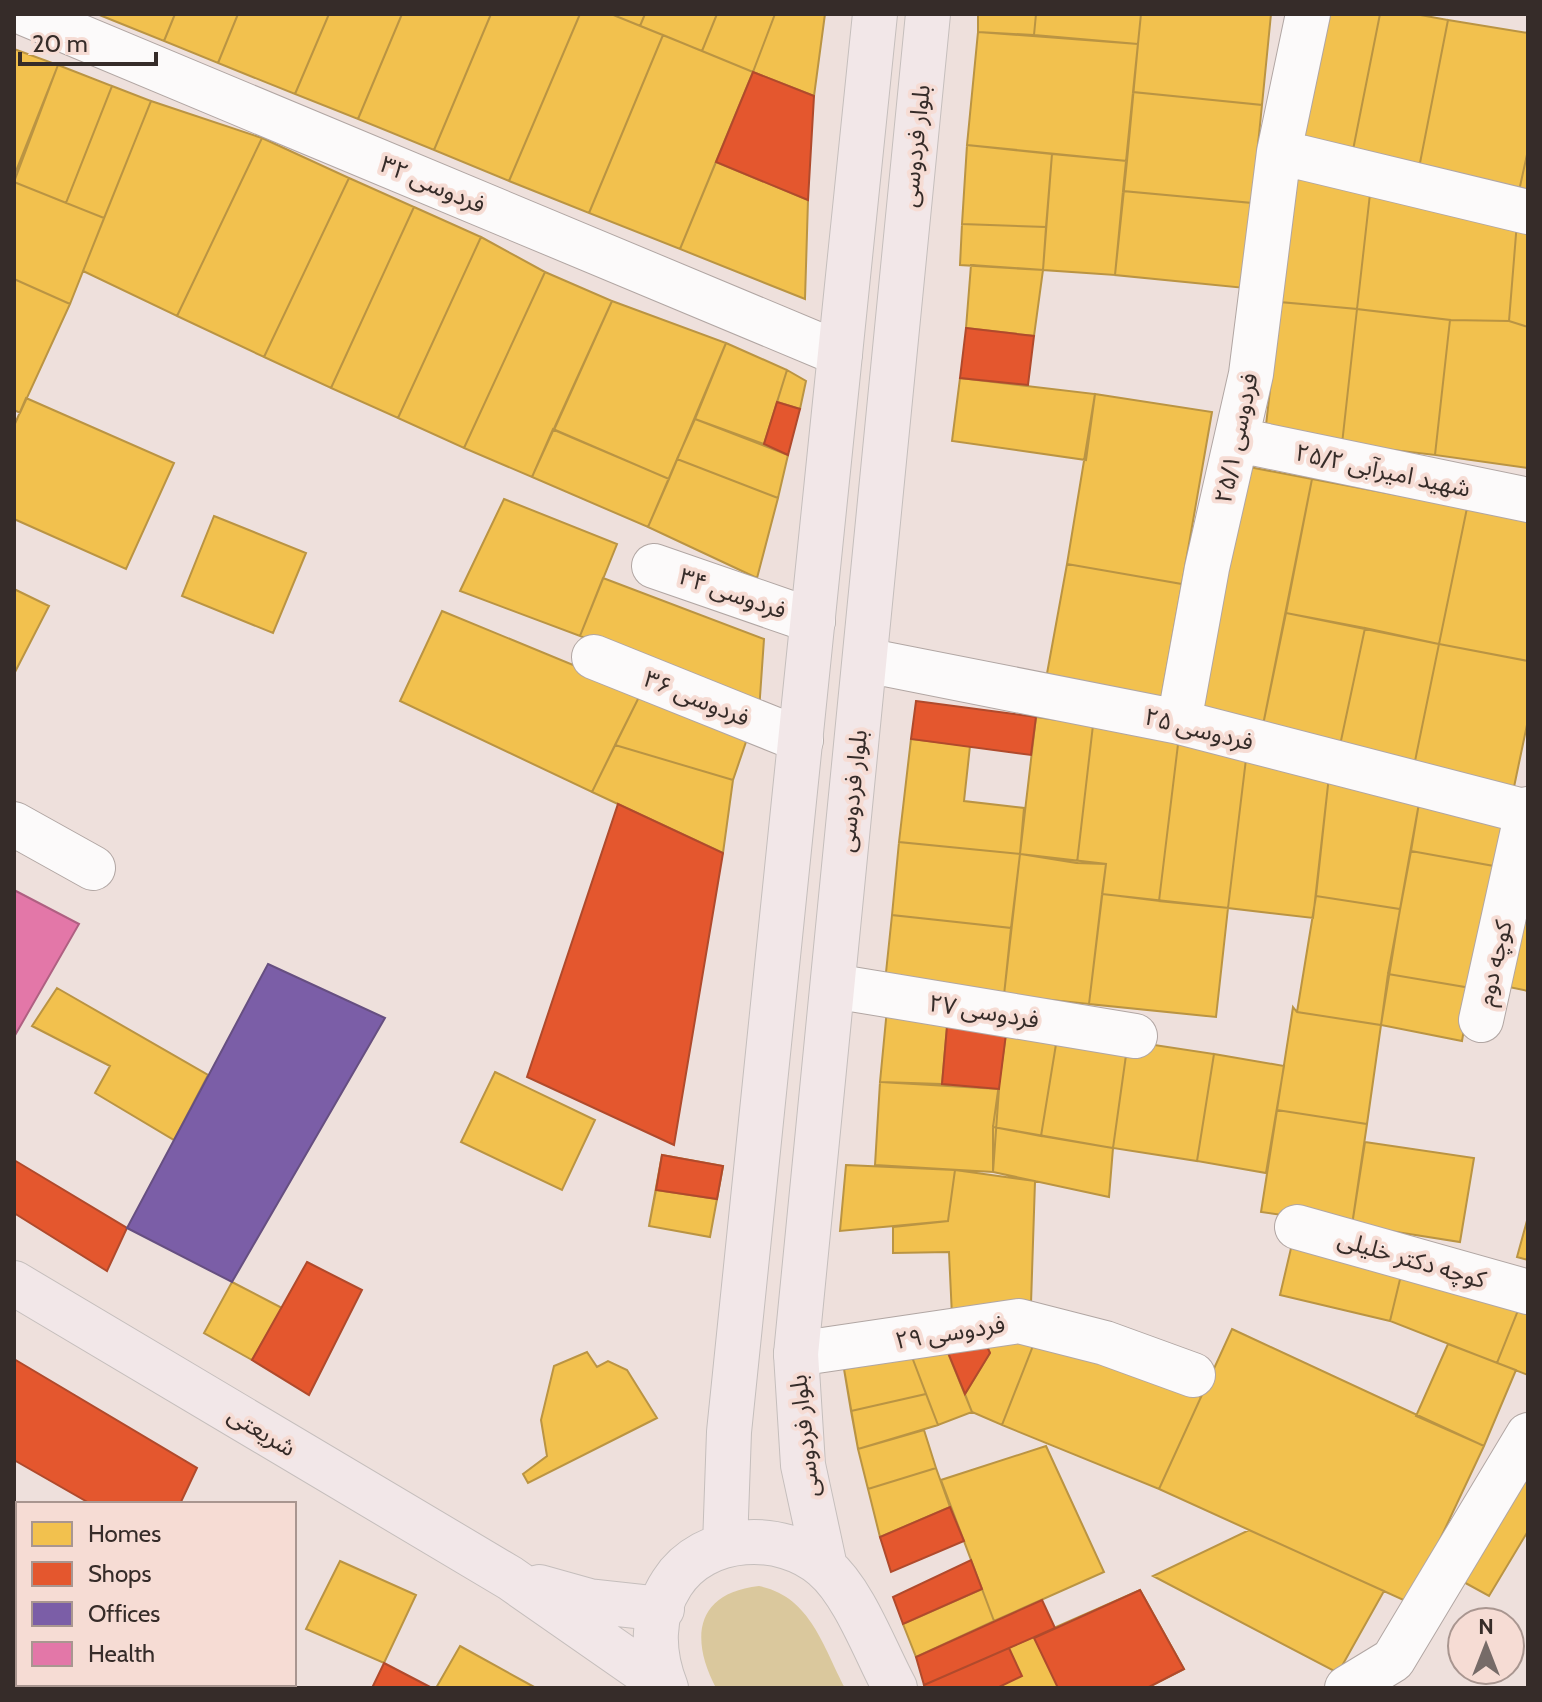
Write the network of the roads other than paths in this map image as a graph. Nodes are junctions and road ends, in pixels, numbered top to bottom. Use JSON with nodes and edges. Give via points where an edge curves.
{"nodes":[{"id":1,"x":26,"y":14,"type":"edge"},
{"id":2,"x":875,"y":14,"type":"edge"},
{"id":3,"x":928,"y":14,"type":"edge"},
{"id":4,"x":1308,"y":14,"type":"edge"},
{"id":5,"x":1279,"y":152,"type":"junction"},
{"id":6,"x":1528,"y":212,"type":"edge"},
{"id":7,"x":840,"y":354,"type":"junction"},
{"id":8,"x":1238,"y":440,"type":"junction"},
{"id":9,"x":1528,"y":500,"type":"edge"},
{"id":10,"x":654,"y":566,"type":"dead end"},
{"id":11,"x":813,"y":621,"type":"junction"},
{"id":12,"x":594,"y":657,"type":"dead end"},
{"id":13,"x":865,"y":660,"type":"junction"},
{"id":14,"x":1179,"y":722,"type":"junction"},
{"id":15,"x":801,"y":740,"type":"junction"},
{"id":16,"x":1528,"y":811,"type":"edge"},
{"id":17,"x":14,"y":824,"type":"edge"},
{"id":18,"x":93,"y":868,"type":"dead end"},
{"id":19,"x":833,"y":986,"type":"junction"},
{"id":20,"x":1481,"y":1020,"type":"dead end"},
{"id":21,"x":1135,"y":1036,"type":"dead end"},
{"id":22,"x":1297,"y":1227,"type":"dead end"},
{"id":23,"x":14,"y":1283,"type":"edge"},
{"id":24,"x":1528,"y":1292,"type":"edge"},
{"id":25,"x":796,"y":1354,"type":"junction"},
{"id":26,"x":1193,"y":1375,"type":"dead end"},
{"id":27,"x":1528,"y":1435,"type":"edge"},
{"id":28,"x":725,"y":1545,"type":"junction"},
{"id":29,"x":825,"y":1567,"type":"junction"},
{"id":30,"x":510,"y":1578,"type":"junction"},
{"id":31,"x":662,"y":1609,"type":"junction"},
{"id":32,"x":665,"y":1687,"type":"edge"},
{"id":33,"x":895,"y":1688,"type":"edge"},
{"id":34,"x":1347,"y":1688,"type":"edge"}],
"edges":[{"from":1,"to":7,"type":"street","name":"فردوسی ۳۲"},
{"from":2,"to":7,"type":"main road"},
{"from":3,"to":13,"type":"main road","name":"بلوار فردوسی"},
{"from":4,"to":5,"type":"street","name":"فردوسی ۲۵/۱"},
{"from":5,"to":6,"type":"street"},
{"from":5,"to":8,"type":"street","name":"فردوسی ۲۵/۱"},
{"from":7,"to":11,"type":"main road"},
{"from":8,"to":9,"type":"street","name":"شهید امیرآبی ۲۵/۲"},
{"from":8,"to":14,"type":"street","name":"فردوسی ۲۵/۱","via":[[1207,568]]},
{"from":10,"to":11,"type":"street","name":"فردوسی ۳۴"},
{"from":11,"to":15,"type":"main road"},
{"from":12,"to":15,"type":"street","name":"فردوسی ۳۶"},
{"from":13,"to":14,"type":"street","name":"فردوسی ۲۵"},
{"from":13,"to":19,"type":"main road","name":"بلوار فردوسی"},
{"from":14,"to":16,"type":"street","name":"فردوسی ۲۵"},
{"from":15,"to":28,"type":"main road","via":[[729,1432]]},
{"from":16,"to":20,"type":"street","name":"کوچه دوم"},
{"from":17,"to":18,"type":"street"},
{"from":19,"to":21,"type":"street","name":"فردوسی ۲۷"},
{"from":19,"to":25,"type":"main road","name":"بلوار فردوسی"},
{"from":22,"to":24,"type":"street","name":"کوچه دکتر خلیلی"},
{"from":23,"to":30,"type":"main road","name":"شریعتی"},
{"from":25,"to":26,"type":"street","name":"فردوسی ۲۹","via":[[1019,1321],[1061,1329]]},
{"from":25,"to":29,"type":"main road","name":"بلوار فردوسی","via":[[803,1465]]},
{"from":27,"to":34,"type":"street","via":[[1393,1660]]},
{"from":28,"to":29,"type":"main road","via":[[760,1541],[795,1548]]},
{"from":28,"to":31,"type":"main road","via":[[695,1560],[672,1582]]},
{"from":29,"to":33,"type":"main road"},
{"from":30,"to":31,"type":"main road","name":"شریعتی","via":[[589,1601]]},
{"from":30,"to":32,"type":"main road","name":"شریعتی"},
{"from":31,"to":32,"type":"main road","via":[[655,1656]]}]}
